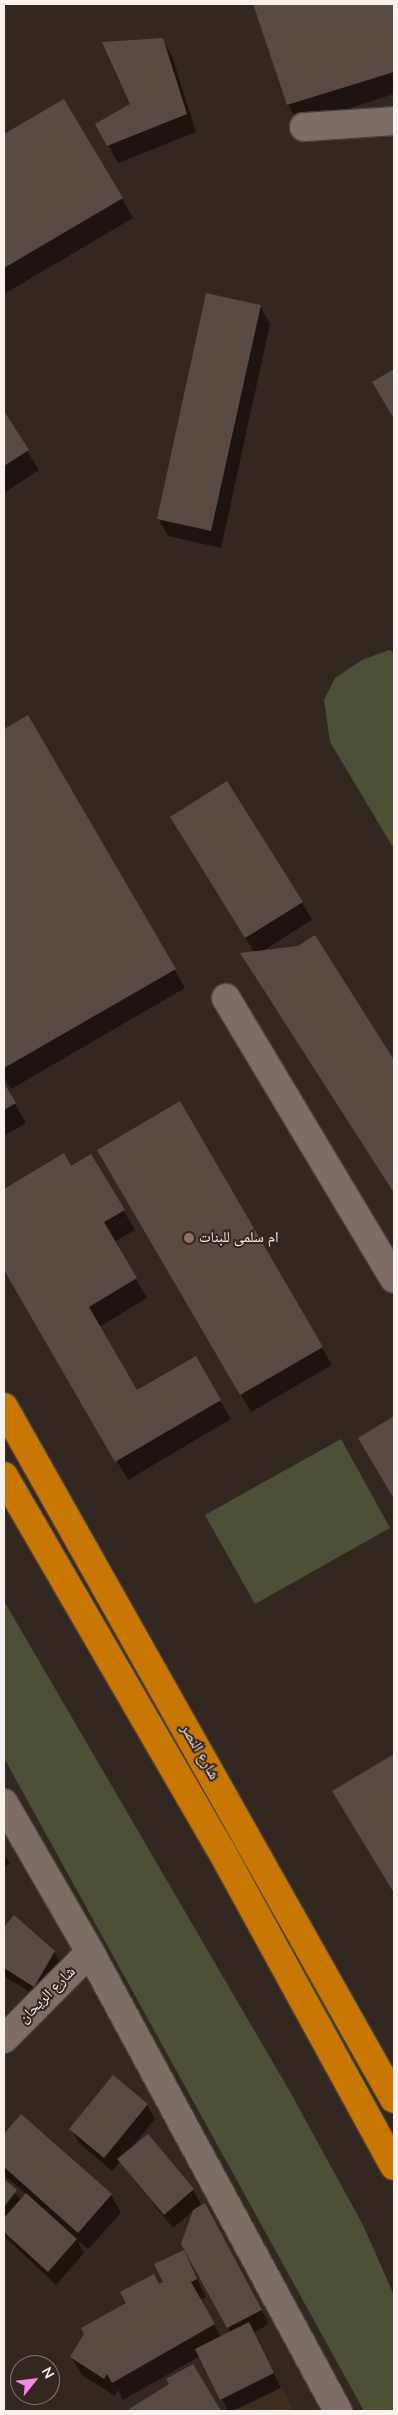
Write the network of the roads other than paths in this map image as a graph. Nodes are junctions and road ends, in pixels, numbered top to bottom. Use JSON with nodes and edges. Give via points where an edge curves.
{"nodes":[{"id":1,"x":394,"y":121,"type":"edge"},
{"id":2,"x":304,"y":127,"type":"dead end"},
{"id":3,"x":226,"y":998,"type":"dead end"},
{"id":4,"x":394,"y":1279,"type":"edge"},
{"id":5,"x":4,"y":1407,"type":"edge"},
{"id":6,"x":4,"y":1476,"type":"edge"},
{"id":7,"x":4,"y":1804,"type":"edge"},
{"id":8,"x":90,"y":1952,"type":"junction"},
{"id":9,"x":6,"y":2032,"type":"edge"},
{"id":10,"x":394,"y":2098,"type":"edge"},
{"id":11,"x":394,"y":2166,"type":"edge"},
{"id":12,"x":338,"y":2411,"type":"edge"}],
"edges":[{"from":1,"to":2,"type":"street"},
{"from":3,"to":4,"type":"street"},
{"from":5,"to":10,"type":"highway","name":"شارع النصر"},
{"from":6,"to":11,"type":"highway","name":"شارع النصر","via":[[221,1850]]},
{"from":7,"to":8,"type":"street"},
{"from":8,"to":9,"type":"street","name":"شارع الريحان"},
{"from":8,"to":12,"type":"street"}]}
